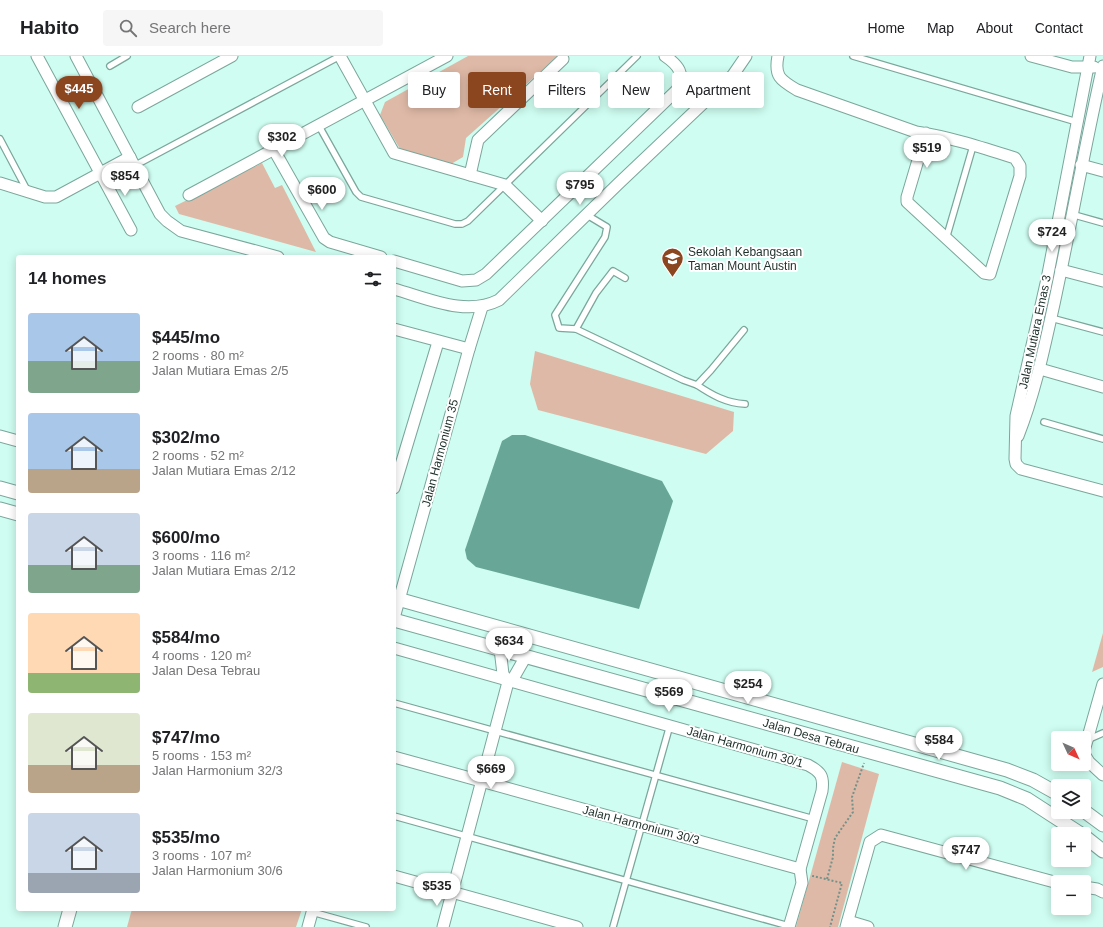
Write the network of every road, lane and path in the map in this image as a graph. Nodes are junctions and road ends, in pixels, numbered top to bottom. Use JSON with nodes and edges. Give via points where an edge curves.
{"nodes":[{"id":1,"x":37,"y":56,"type":"edge"},
{"id":2,"x":76,"y":56,"type":"edge"},
{"id":3,"x":127,"y":56,"type":"edge"},
{"id":4,"x":232,"y":56,"type":"edge"},
{"id":5,"x":340,"y":56,"type":"edge"},
{"id":6,"x":447,"y":56,"type":"edge"},
{"id":7,"x":637,"y":56,"type":"edge"},
{"id":8,"x":665,"y":56,"type":"edge"},
{"id":9,"x":746,"y":56,"type":"edge"},
{"id":10,"x":778,"y":56,"type":"edge"},
{"id":11,"x":853,"y":56,"type":"edge"},
{"id":12,"x":1031,"y":56,"type":"edge"},
{"id":13,"x":1090,"y":56,"type":"edge"},
{"id":14,"x":563,"y":59,"type":"dead end"},
{"id":15,"x":110,"y":66,"type":"dead end"},
{"id":16,"x":1103,"y":66,"type":"edge"},
{"id":17,"x":1087,"y":68,"type":"junction"},
{"id":18,"x":364,"y":101,"type":"junction"},
{"id":19,"x":138,"y":106,"type":"dead end"},
{"id":20,"x":1077,"y":122,"type":"junction"},
{"id":21,"x":319,"y":126,"type":"junction"},
{"id":22,"x":926,"y":133,"type":"junction"},
{"id":23,"x":0,"y":139,"type":"edge"},
{"id":24,"x":973,"y":146,"type":"junction"},
{"id":25,"x":274,"y":150,"type":"junction"},
{"id":26,"x":132,"y":162,"type":"junction"},
{"id":27,"x":1081,"y":165,"type":"junction"},
{"id":28,"x":1103,"y":171,"type":"edge"},
{"id":29,"x":100,"y":174,"type":"junction"},
{"id":30,"x":470,"y":175,"type":"junction"},
{"id":31,"x":0,"y":183,"type":"edge"},
{"id":32,"x":505,"y":185,"type":"junction"},
{"id":33,"x":28,"y":192,"type":"junction"},
{"id":34,"x":189,"y":195,"type":"dead end"},
{"id":35,"x":1071,"y":214,"type":"junction"},
{"id":36,"x":587,"y":215,"type":"junction"},
{"id":37,"x":542,"y":221,"type":"junction"},
{"id":38,"x":1103,"y":223,"type":"edge"},
{"id":39,"x":131,"y":230,"type":"dead end"},
{"id":40,"x":946,"y":239,"type":"junction"},
{"id":41,"x":271,"y":255,"type":"edge"},
{"id":42,"x":374,"y":255,"type":"edge"},
{"id":43,"x":396,"y":262,"type":"edge"},
{"id":44,"x":1061,"y":270,"type":"junction"},
{"id":45,"x":625,"y":278,"type":"dead end"},
{"id":46,"x":1103,"y":282,"type":"edge"},
{"id":47,"x":396,"y":290,"type":"edge"},
{"id":48,"x":482,"y":307,"type":"junction"},
{"id":49,"x":1051,"y":318,"type":"junction"},
{"id":50,"x":576,"y":329,"type":"junction"},
{"id":51,"x":396,"y":330,"type":"edge"},
{"id":52,"x":744,"y":330,"type":"dead end"},
{"id":53,"x":1103,"y":332,"type":"edge"},
{"id":54,"x":438,"y":342,"type":"junction"},
{"id":55,"x":469,"y":349,"type":"junction"},
{"id":56,"x":1040,"y":369,"type":"junction"},
{"id":57,"x":697,"y":384,"type":"junction"},
{"id":58,"x":1103,"y":387,"type":"edge"},
{"id":59,"x":745,"y":404,"type":"dead end"},
{"id":60,"x":1044,"y":422,"type":"dead end"},
{"id":61,"x":0,"y":436,"type":"edge"},
{"id":62,"x":1103,"y":439,"type":"edge"},
{"id":63,"x":16,"y":440,"type":"edge"},
{"id":64,"x":1015,"y":444,"type":"junction"},
{"id":65,"x":396,"y":481,"type":"edge"},
{"id":66,"x":0,"y":488,"type":"edge"},
{"id":67,"x":1103,"y":491,"type":"edge"},
{"id":68,"x":16,"y":492,"type":"edge"},
{"id":69,"x":0,"y":509,"type":"edge"},
{"id":70,"x":16,"y":513,"type":"edge"},
{"id":71,"x":396,"y":599,"type":"edge"},
{"id":72,"x":396,"y":620,"type":"edge"},
{"id":73,"x":396,"y":649,"type":"edge"},
{"id":74,"x":500,"y":649,"type":"junction"},
{"id":75,"x":526,"y":656,"type":"junction"},
{"id":76,"x":508,"y":682,"type":"junction"},
{"id":77,"x":1102,"y":686,"type":"edge"},
{"id":78,"x":396,"y":704,"type":"edge"},
{"id":79,"x":670,"y":725,"type":"junction"},
{"id":80,"x":495,"y":731,"type":"junction"},
{"id":81,"x":1090,"y":731,"type":"edge"},
{"id":82,"x":1103,"y":733,"type":"edge"},
{"id":83,"x":1091,"y":738,"type":"edge"},
{"id":84,"x":930,"y":748,"type":"junction"},
{"id":85,"x":868,"y":752,"type":"junction"},
{"id":86,"x":396,"y":758,"type":"edge"},
{"id":87,"x":1091,"y":765,"type":"edge"},
{"id":88,"x":925,"y":768,"type":"junction"},
{"id":89,"x":656,"y":775,"type":"junction"},
{"id":90,"x":1103,"y":775,"type":"edge"},
{"id":91,"x":482,"y":781,"type":"junction"},
{"id":92,"x":1051,"y":790,"type":"edge"},
{"id":93,"x":1091,"y":816,"type":"edge"},
{"id":94,"x":396,"y":817,"type":"edge"},
{"id":95,"x":814,"y":819,"type":"junction"},
{"id":96,"x":1103,"y":825,"type":"edge"},
{"id":97,"x":642,"y":826,"type":"junction"},
{"id":98,"x":1070,"y":827,"type":"edge"},
{"id":99,"x":467,"y":837,"type":"junction"},
{"id":100,"x":1091,"y":842,"type":"edge"},
{"id":101,"x":1103,"y":851,"type":"edge"},
{"id":102,"x":800,"y":870,"type":"junction"},
{"id":103,"x":396,"y":877,"type":"edge"},
{"id":104,"x":626,"y":881,"type":"junction"},
{"id":105,"x":1051,"y":882,"type":"edge"},
{"id":106,"x":1091,"y":888,"type":"edge"},
{"id":107,"x":1103,"y":892,"type":"edge"},
{"id":108,"x":453,"y":893,"type":"junction"},
{"id":109,"x":69,"y":911,"type":"edge"},
{"id":110,"x":313,"y":911,"type":"edge"},
{"id":111,"x":316,"y":911,"type":"edge"},
{"id":112,"x":847,"y":924,"type":"edge"},
{"id":113,"x":789,"y":926,"type":"edge"},
{"id":114,"x":64,"y":927,"type":"edge"},
{"id":115,"x":308,"y":927,"type":"edge"},
{"id":116,"x":366,"y":927,"type":"edge"},
{"id":117,"x":443,"y":927,"type":"edge"},
{"id":118,"x":577,"y":927,"type":"edge"},
{"id":119,"x":613,"y":927,"type":"edge"},
{"id":120,"x":830,"y":927,"type":"edge"},
{"id":121,"x":868,"y":927,"type":"edge"}],
"edges":[{"from":1,"to":29,"type":"street"},
{"from":2,"to":26,"type":"street"},
{"from":3,"to":15,"type":"lane"},
{"from":4,"to":19,"type":"street"},
{"from":5,"to":18,"type":"street"},
{"from":5,"to":26,"type":"lane"},
{"from":6,"to":18,"type":"street"},
{"from":7,"to":32,"type":"lane"},
{"from":8,"to":37,"type":"street","via":[[681,71],[682,78],[677,90]]},
{"from":9,"to":36,"type":"street","via":[[733,75]]},
{"from":10,"to":22,"type":"street","via":[[775,69],[782,82],[797,90],[916,132]]},
{"from":11,"to":20,"type":"lane"},
{"from":12,"to":17,"type":"street","via":[[1072,67]]},
{"from":13,"to":17,"type":"street","name":"Jalan Mutiara Emas 3"},
{"from":14,"to":30,"type":"street","via":[[478,140]]},
{"from":16,"to":17,"type":"street"},
{"from":16,"to":27,"type":"street","name":"Jalan Mutiara Emas 3"},
{"from":17,"to":20,"type":"street","name":"Jalan Mutiara Emas 3"},
{"from":18,"to":21,"type":"street"},
{"from":18,"to":30,"type":"street","via":[[394,153]]},
{"from":20,"to":64,"type":"street","name":"Jalan Mutiara Emas 3","via":[[1047,279],[1016,416]]},
{"from":21,"to":25,"type":"street"},
{"from":21,"to":32,"type":"lane","via":[[356,192],[363,198],[462,224]]},
{"from":22,"to":24,"type":"street"},
{"from":22,"to":40,"type":"street","via":[[907,202]]},
{"from":23,"to":33,"type":"lane"},
{"from":24,"to":40,"type":"lane"},
{"from":24,"to":40,"type":"street","via":[[1015,158],[1020,166],[1020,176],[990,274],[984,273]]},
{"from":25,"to":34,"type":"street"},
{"from":25,"to":42,"type":"street","via":[[324,238]]},
{"from":26,"to":29,"type":"street"},
{"from":26,"to":41,"type":"street","via":[[160,214],[175,227],[181,231]]},
{"from":27,"to":28,"type":"street"},
{"from":27,"to":35,"type":"street","name":"Jalan Mutiara Emas 3"},
{"from":29,"to":33,"type":"street","via":[[56,197],[49,198]]},
{"from":29,"to":39,"type":"street"},
{"from":30,"to":32,"type":"street"},
{"from":31,"to":33,"type":"street"},
{"from":32,"to":37,"type":"street"},
{"from":35,"to":38,"type":"lane"},
{"from":35,"to":44,"type":"street","name":"Jalan Mutiara Emas 3"},
{"from":36,"to":48,"type":"street","via":[[506,295]]},
{"from":36,"to":50,"type":"lane","via":[[607,227],[605,237],[555,315],[559,328]]},
{"from":37,"to":43,"type":"street","via":[[486,274],[476,280],[462,281]]},
{"from":44,"to":46,"type":"street"},
{"from":44,"to":49,"type":"street","name":"Jalan Mutiara Emas 3"},
{"from":45,"to":50,"type":"lane","via":[[613,271],[596,293]]},
{"from":47,"to":48,"type":"street","via":[[458,307]]},
{"from":48,"to":55,"type":"street","name":"Jalan Harmonium 35"},
{"from":49,"to":53,"type":"lane"},
{"from":49,"to":56,"type":"street","name":"Jalan Mutiara Emas 3"},
{"from":50,"to":57,"type":"lane","via":[[683,380]]},
{"from":51,"to":54,"type":"street"},
{"from":52,"to":57,"type":"lane"},
{"from":54,"to":55,"type":"street"},
{"from":54,"to":65,"type":"street"},
{"from":55,"to":71,"type":"street","name":"Jalan Harmonium 35"},
{"from":56,"to":58,"type":"street"},
{"from":56,"to":64,"type":"street","name":"Jalan Mutiara Emas 3","via":[[1031,404]]},
{"from":57,"to":59,"type":"lane","via":[[706,392],[721,399]]},
{"from":60,"to":62,"type":"lane"},
{"from":61,"to":63,"type":"street"},
{"from":64,"to":67,"type":"street","name":"Jalan Mutiara Emas 3","via":[[1014,459],[1021,469]]},
{"from":66,"to":68,"type":"street"},
{"from":69,"to":70,"type":"street"},
{"from":71,"to":84,"type":"street","name":"Jalan Desa Tebrau"},
{"from":72,"to":74,"type":"street","name":"Jalan Desa Tebrau"},
{"from":73,"to":76,"type":"street","name":"Jalan Harmonium 30/1"},
{"from":74,"to":75,"type":"street","name":"Jalan Desa Tebrau"},
{"from":74,"to":76,"type":"street","via":[[503,674]]},
{"from":75,"to":76,"type":"street","via":[[514,677]]},
{"from":75,"to":85,"type":"street","name":"Jalan Desa Tebrau"},
{"from":76,"to":79,"type":"street","name":"Jalan Harmonium 30/1"},
{"from":76,"to":80,"type":"street"},
{"from":77,"to":81,"type":"street"},
{"from":78,"to":80,"type":"lane"},
{"from":79,"to":89,"type":"lane"},
{"from":79,"to":95,"type":"street","name":"Jalan Harmonium 30/1","via":[[819,770],[824,778]]},
{"from":80,"to":89,"type":"lane"},
{"from":80,"to":91,"type":"street"},
{"from":82,"to":83,"type":"lane"},
{"from":84,"to":88,"type":"street"},
{"from":84,"to":92,"type":"street","name":"Jalan Desa Tebrau","via":[[1007,770],[1034,780]]},
{"from":85,"to":88,"type":"street","name":"Jalan Desa Tebrau"},
{"from":85,"to":120,"type":"path","via":[[852,797],[853,812],[836,838],[833,848],[827,879],[842,883]]},
{"from":86,"to":91,"type":"street","name":"Jalan Harmonium 30/3"},
{"from":87,"to":90,"type":"street"},
{"from":88,"to":98,"type":"street","name":"Jalan Desa Tebrau","via":[[1000,788],[1027,799]]},
{"from":89,"to":95,"type":"lane"},
{"from":89,"to":97,"type":"lane"},
{"from":91,"to":97,"type":"street","name":"Jalan Harmonium 30/3"},
{"from":91,"to":99,"type":"street"},
{"from":93,"to":96,"type":"street"},
{"from":94,"to":99,"type":"lane"},
{"from":95,"to":102,"type":"street"},
{"from":97,"to":102,"type":"street","name":"Jalan Harmonium 30/3"},
{"from":97,"to":104,"type":"lane"},
{"from":99,"to":104,"type":"lane"},
{"from":99,"to":108,"type":"street"},
{"from":100,"to":101,"type":"street"},
{"from":102,"to":113,"type":"street","via":[[802,883]]},
{"from":103,"to":108,"type":"street"},
{"from":104,"to":113,"type":"lane"},
{"from":104,"to":119,"type":"lane"},
{"from":105,"to":112,"type":"street","via":[[881,836],[870,842]]},
{"from":106,"to":107,"type":"street"},
{"from":108,"to":117,"type":"street"},
{"from":108,"to":118,"type":"street"},
{"from":109,"to":114,"type":"street"},
{"from":110,"to":115,"type":"street"},
{"from":111,"to":116,"type":"lane"},
{"from":112,"to":121,"type":"street"}]}
